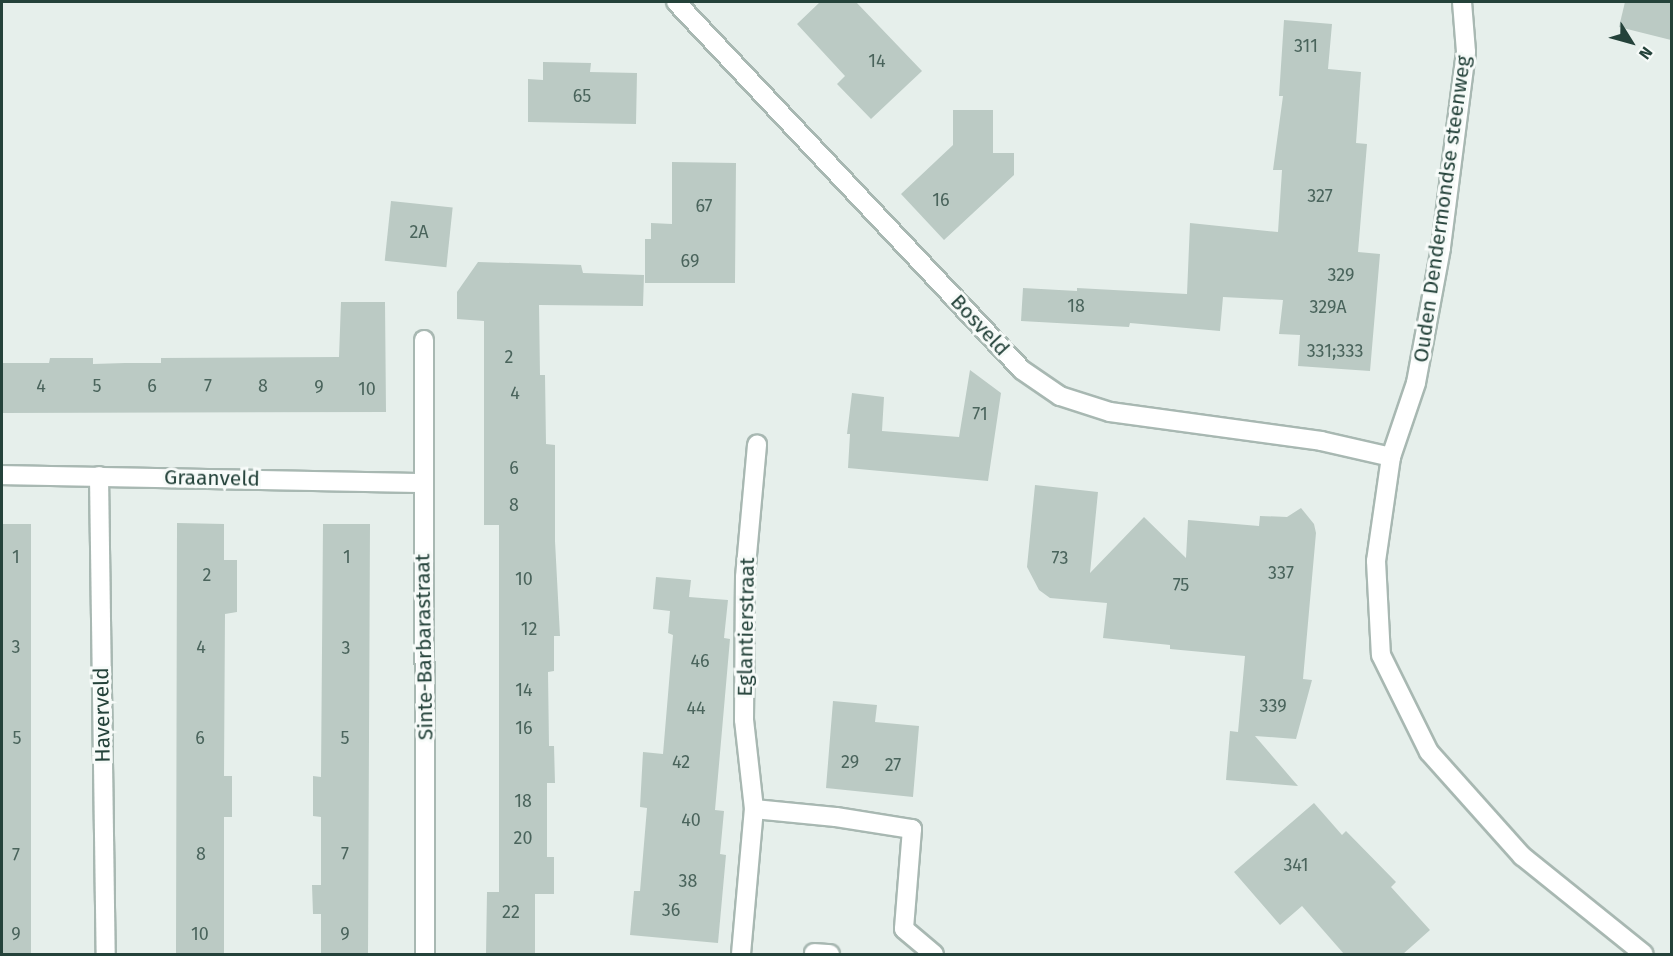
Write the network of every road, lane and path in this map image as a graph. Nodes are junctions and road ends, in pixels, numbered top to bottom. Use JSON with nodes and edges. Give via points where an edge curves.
{"nodes":[{"id":1,"x":676,"y":2,"type":"edge"},
{"id":2,"x":1462,"y":2,"type":"edge"},
{"id":3,"x":424,"y":340,"type":"dead end"},
{"id":4,"x":757,"y":445,"type":"dead end"},
{"id":5,"x":1391,"y":457,"type":"junction"},
{"id":6,"x":2,"y":475,"type":"edge"},
{"id":7,"x":99,"y":476,"type":"junction"},
{"id":8,"x":423,"y":483,"type":"junction"},
{"id":9,"x":754,"y":809,"type":"junction"},
{"id":10,"x":106,"y":954,"type":"edge"},
{"id":11,"x":425,"y":954,"type":"edge"},
{"id":12,"x":741,"y":954,"type":"edge"},
{"id":13,"x":934,"y":954,"type":"edge"},
{"id":14,"x":1644,"y":954,"type":"edge"}],
"edges":[{"from":1,"to":5,"type":"street","name":"Bosveld","via":[[1022,370],[1060,396],[1110,412],[1322,441]]},
{"from":2,"to":5,"type":"street","name":"Ouden Dendermondse steenweg","via":[[1466,52],[1441,248],[1416,383]]},
{"from":3,"to":8,"type":"street","name":"Sinte-Barbarastraat"},
{"from":4,"to":9,"type":"street","name":"Eglantierstraat","via":[[745,577],[744,720]]},
{"from":5,"to":14,"type":"street","name":"Ouden Dendermondse steenweg","via":[[1376,561],[1381,655],[1429,752],[1522,856]]},
{"from":6,"to":7,"type":"street","name":"Graanveld"},
{"from":7,"to":8,"type":"street","name":"Graanveld"},
{"from":7,"to":10,"type":"street","name":"Haverveld"},
{"from":8,"to":11,"type":"street","name":"Sinte-Barbarastraat"},
{"from":9,"to":12,"type":"street","name":"Eglantierstraat"},
{"from":9,"to":13,"type":"street","via":[[912,829],[904,929]]}]}
